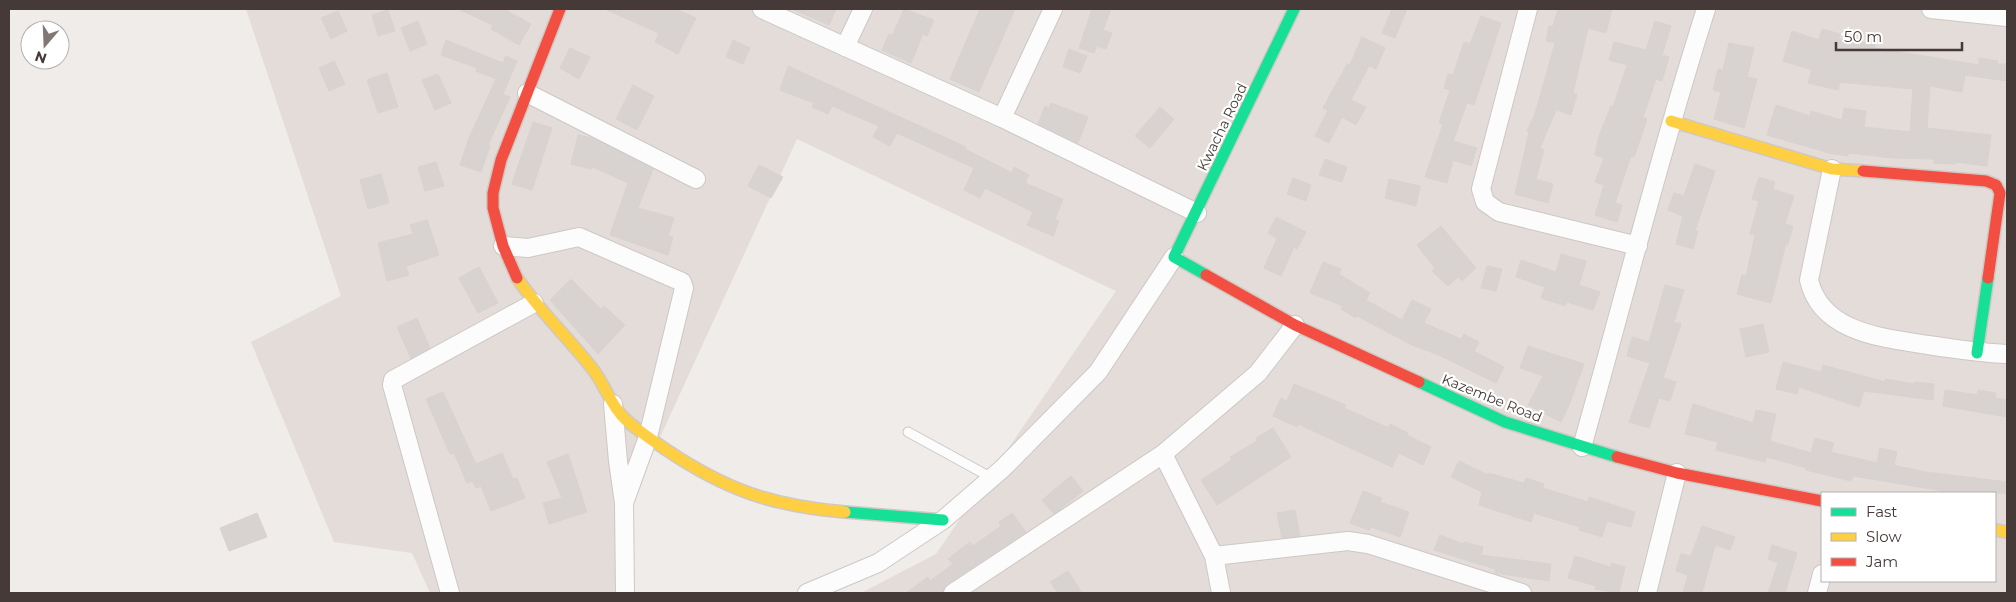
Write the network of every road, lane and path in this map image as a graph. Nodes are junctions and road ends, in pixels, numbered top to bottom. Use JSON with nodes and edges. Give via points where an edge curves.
{"nodes":[{"id":1,"x":560,"y":9,"type":"edge"},
{"id":2,"x":762,"y":9,"type":"edge"},
{"id":3,"x":863,"y":9,"type":"edge"},
{"id":4,"x":1053,"y":9,"type":"edge"},
{"id":5,"x":1294,"y":9,"type":"edge"},
{"id":6,"x":1528,"y":9,"type":"edge"},
{"id":7,"x":1706,"y":9,"type":"edge"},
{"id":8,"x":1936,"y":9,"type":"edge"},
{"id":9,"x":2007,"y":18,"type":"edge"},
{"id":10,"x":845,"y":48,"type":"junction"},
{"id":11,"x":527,"y":93,"type":"junction"},
{"id":12,"x":1002,"y":118,"type":"junction"},
{"id":13,"x":1671,"y":121,"type":"junction"},
{"id":14,"x":1832,"y":169,"type":"junction"},
{"id":15,"x":696,"y":180,"type":"dead end"},
{"id":16,"x":1197,"y":214,"type":"junction"},
{"id":17,"x":502,"y":246,"type":"junction"},
{"id":18,"x":1638,"y":246,"type":"junction"},
{"id":19,"x":1174,"y":257,"type":"junction"},
{"id":20,"x":534,"y":303,"type":"junction"},
{"id":21,"x":1295,"y":325,"type":"junction"},
{"id":22,"x":1976,"y":353,"type":"junction"},
{"id":23,"x":2007,"y":354,"type":"edge"},
{"id":24,"x":613,"y":404,"type":"junction"},
{"id":25,"x":908,"y":432,"type":"dead end"},
{"id":26,"x":648,"y":437,"type":"junction"},
{"id":27,"x":1582,"y":447,"type":"junction"},
{"id":28,"x":1164,"y":454,"type":"junction"},
{"id":29,"x":1676,"y":473,"type":"junction"},
{"id":30,"x":992,"y":478,"type":"junction"},
{"id":31,"x":1821,"y":501,"type":"edge"},
{"id":32,"x":624,"y":503,"type":"junction"},
{"id":33,"x":943,"y":520,"type":"junction"},
{"id":34,"x":1214,"y":556,"type":"junction"},
{"id":35,"x":827,"y":590,"type":"edge"},
{"id":36,"x":450,"y":593,"type":"edge"},
{"id":37,"x":625,"y":593,"type":"edge"},
{"id":38,"x":807,"y":593,"type":"edge"},
{"id":39,"x":953,"y":593,"type":"edge"},
{"id":40,"x":1221,"y":593,"type":"edge"},
{"id":41,"x":1522,"y":593,"type":"edge"},
{"id":42,"x":1647,"y":593,"type":"edge"}],
"edges":[{"from":1,"to":11,"type":"street"},
{"from":2,"to":10,"type":"street"},
{"from":3,"to":10,"type":"street"},
{"from":4,"to":12,"type":"street"},
{"from":5,"to":16,"type":"street","name":"Kwacha Road"},
{"from":6,"to":18,"type":"street","via":[[1482,189],[1485,202],[1499,212]]},
{"from":7,"to":13,"type":"street"},
{"from":8,"to":9,"type":"street"},
{"from":10,"to":12,"type":"street"},
{"from":11,"to":15,"type":"street"},
{"from":11,"to":17,"type":"street","via":[[500,160],[493,193],[493,208]]},
{"from":12,"to":16,"type":"street"},
{"from":13,"to":14,"type":"street"},
{"from":13,"to":18,"type":"street"},
{"from":14,"to":22,"type":"street","via":[[1809,280],[1812,293],[1821,306],[1835,318],[1870,336]]},
{"from":14,"to":22,"type":"street","via":[[1986,181],[1996,185],[2000,192]]},
{"from":16,"to":19,"type":"street","name":"Kwacha Road"},
{"from":17,"to":20,"type":"street","via":[[514,273]]},
{"from":17,"to":26,"type":"street","via":[[528,248],[579,237],[682,282],[684,288]]},
{"from":18,"to":27,"type":"street"},
{"from":19,"to":21,"type":"street","name":"Kazembe Road"},
{"from":19,"to":30,"type":"street","via":[[1086,386]]},
{"from":20,"to":24,"type":"street","via":[[595,372]]},
{"from":20,"to":36,"type":"street","via":[[393,380]]},
{"from":21,"to":27,"type":"street","name":"Kazembe Road","via":[[1505,422]]},
{"from":21,"to":28,"type":"street","via":[[1258,373]]},
{"from":22,"to":23,"type":"street"},
{"from":24,"to":26,"type":"street","via":[[625,419]]},
{"from":24,"to":32,"type":"street"},
{"from":25,"to":30,"type":"lane"},
{"from":26,"to":32,"type":"street"},
{"from":26,"to":33,"type":"street","via":[[702,473],[738,490],[816,510]]},
{"from":27,"to":29,"type":"street","name":"Kazembe Road"},
{"from":28,"to":34,"type":"street"},
{"from":28,"to":39,"type":"street"},
{"from":29,"to":31,"type":"street","name":"Kazembe Road"},
{"from":29,"to":42,"type":"street"},
{"from":30,"to":33,"type":"street"},
{"from":32,"to":37,"type":"street"},
{"from":33,"to":35,"type":"street","via":[[878,563]]},
{"from":34,"to":40,"type":"street"},
{"from":34,"to":41,"type":"street","via":[[1348,541],[1368,544]]},
{"from":35,"to":38,"type":"street"}]}
